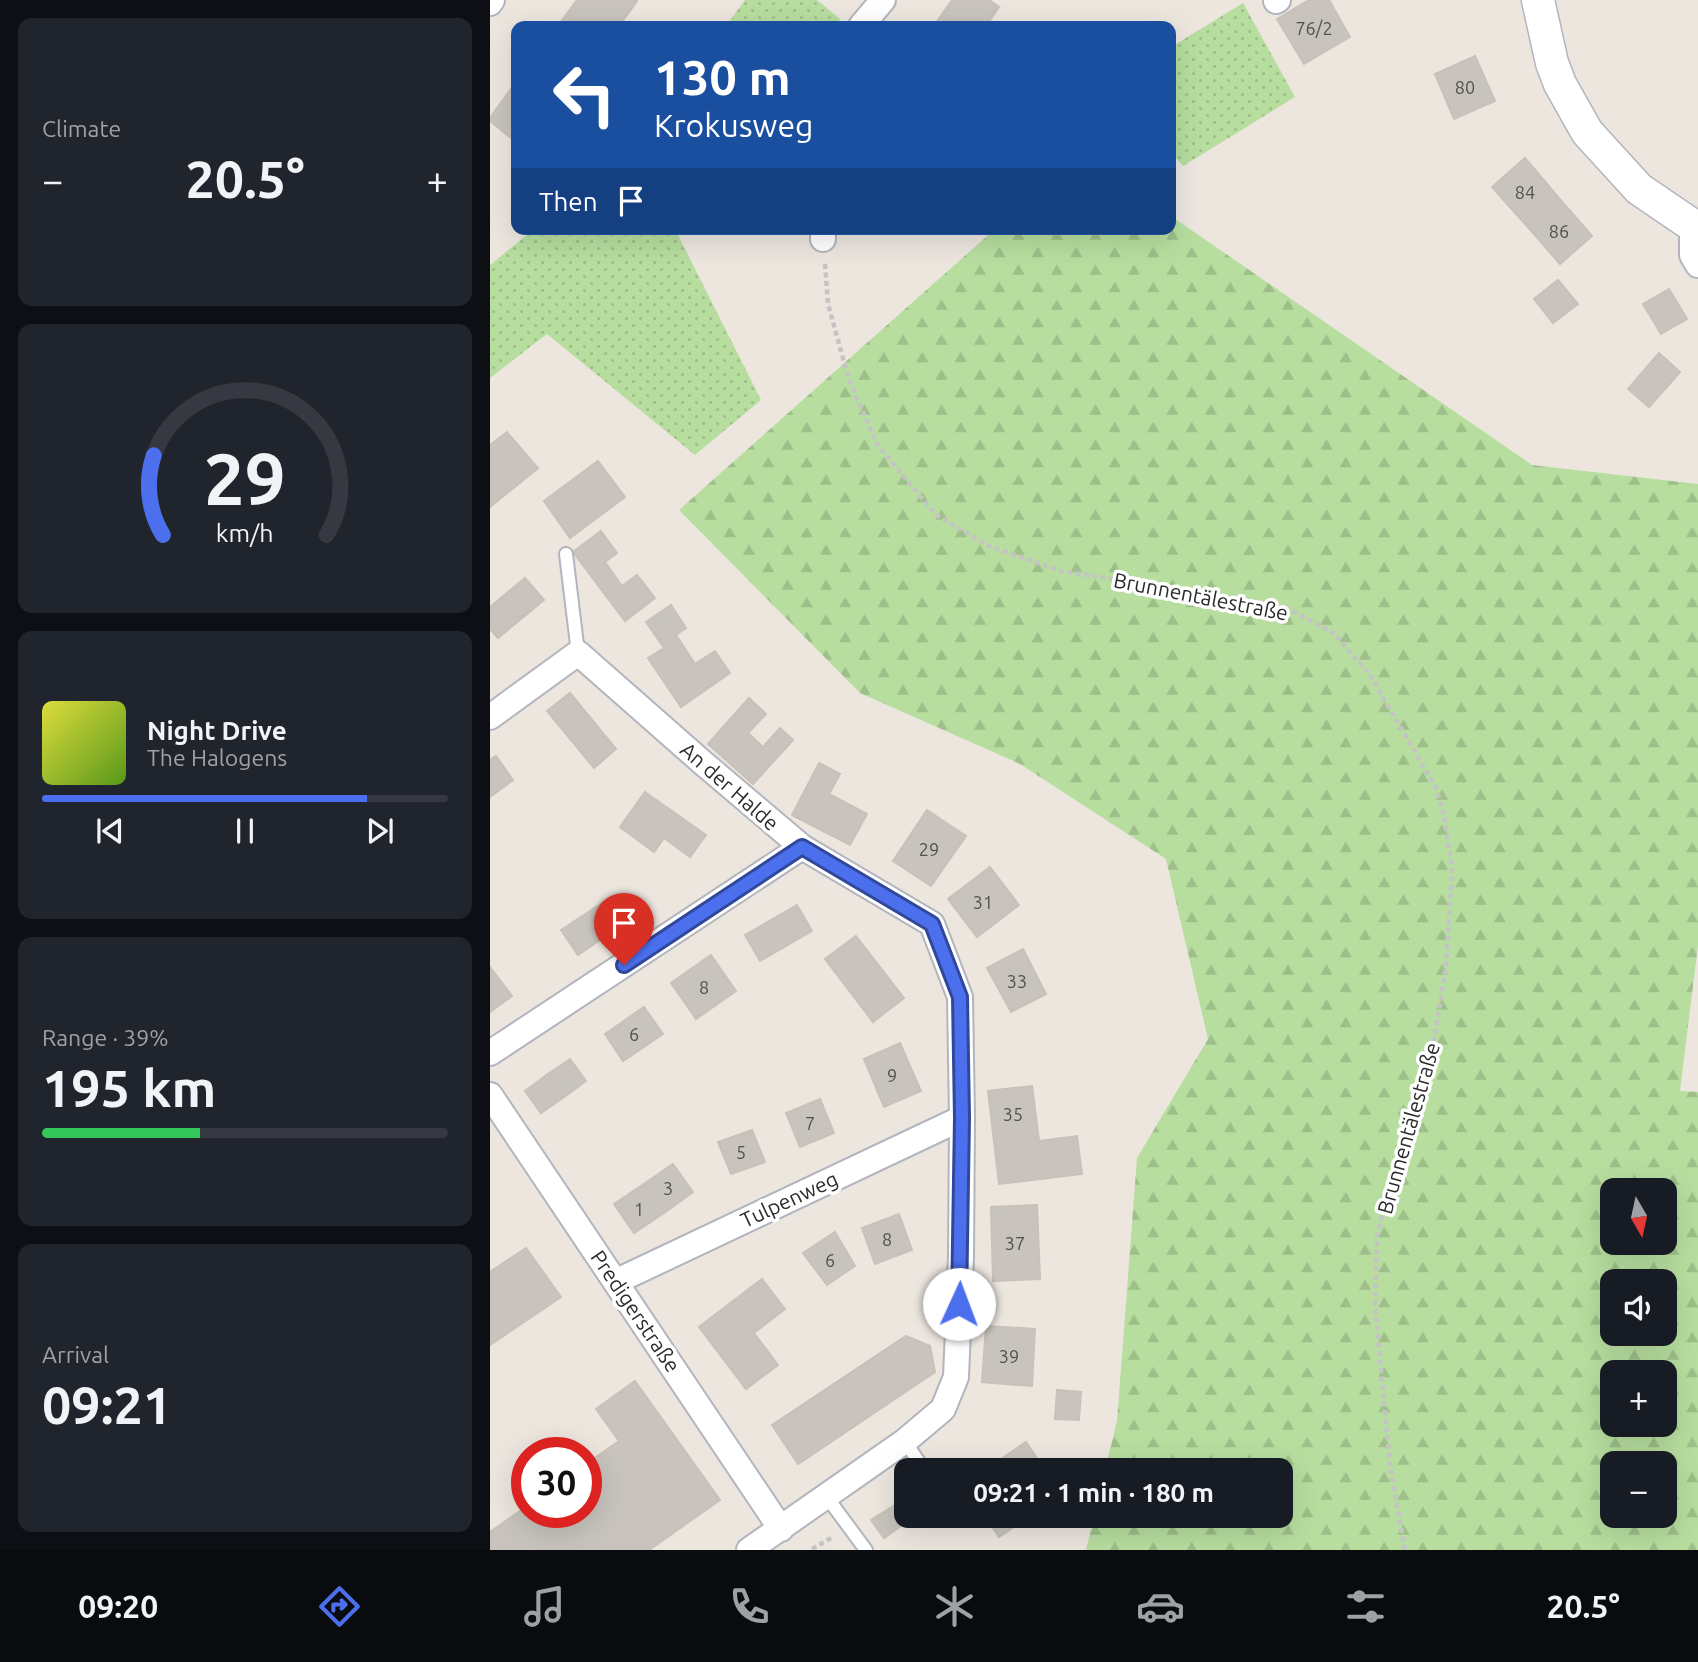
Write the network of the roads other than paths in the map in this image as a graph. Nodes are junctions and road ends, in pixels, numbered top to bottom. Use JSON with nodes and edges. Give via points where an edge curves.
{"nodes":[{"id":1,"x":883,"y":0,"type":"edge"},
{"id":2,"x":1538,"y":0,"type":"edge"},
{"id":3,"x":866,"y":21,"type":"edge"},
{"id":4,"x":1695,"y":227,"type":"edge"},
{"id":5,"x":1698,"y":265,"type":"edge"},
{"id":6,"x":566,"y":554,"type":"dead end"},
{"id":7,"x":578,"y":653,"type":"junction"},
{"id":8,"x":490,"y":717,"type":"edge"},
{"id":9,"x":802,"y":847,"type":"junction"},
{"id":10,"x":490,"y":1053,"type":"edge"},
{"id":11,"x":490,"y":1094,"type":"edge"},
{"id":12,"x":962,"y":1118,"type":"junction"},
{"id":13,"x":617,"y":1281,"type":"junction"},
{"id":14,"x":905,"y":1441,"type":"junction"},
{"id":15,"x":917,"y":1458,"type":"edge"},
{"id":16,"x":826,"y":1496,"type":"junction"},
{"id":17,"x":781,"y":1529,"type":"junction"},
{"id":18,"x":750,"y":1550,"type":"edge"},
{"id":19,"x":866,"y":1550,"type":"edge"}],
"edges":[{"from":1,"to":3,"type":"street"},
{"from":2,"to":4,"type":"street","via":[[1552,63],[1587,132],[1639,189]]},
{"from":4,"to":5,"type":"street","via":[[1692,255]]},
{"from":6,"to":7,"type":"lane"},
{"from":7,"to":8,"type":"street"},
{"from":7,"to":9,"type":"street","name":"An der Halde"},
{"from":9,"to":10,"type":"street"},
{"from":9,"to":12,"type":"street","name":"An der Halde","via":[[932,924],[960,997]]},
{"from":11,"to":13,"type":"street","name":"Predigerstraße"},
{"from":12,"to":13,"type":"street","name":"Tulpenweg"},
{"from":12,"to":14,"type":"street","name":"An der Halde","via":[[956,1377],[943,1409]]},
{"from":13,"to":17,"type":"street","name":"Predigerstraße"},
{"from":14,"to":15,"type":"lane"},
{"from":14,"to":16,"type":"street","name":"An der Halde"},
{"from":16,"to":17,"type":"street","name":"An der Halde"},
{"from":16,"to":19,"type":"lane"},
{"from":17,"to":18,"type":"street","name":"An der Halde"}]}
